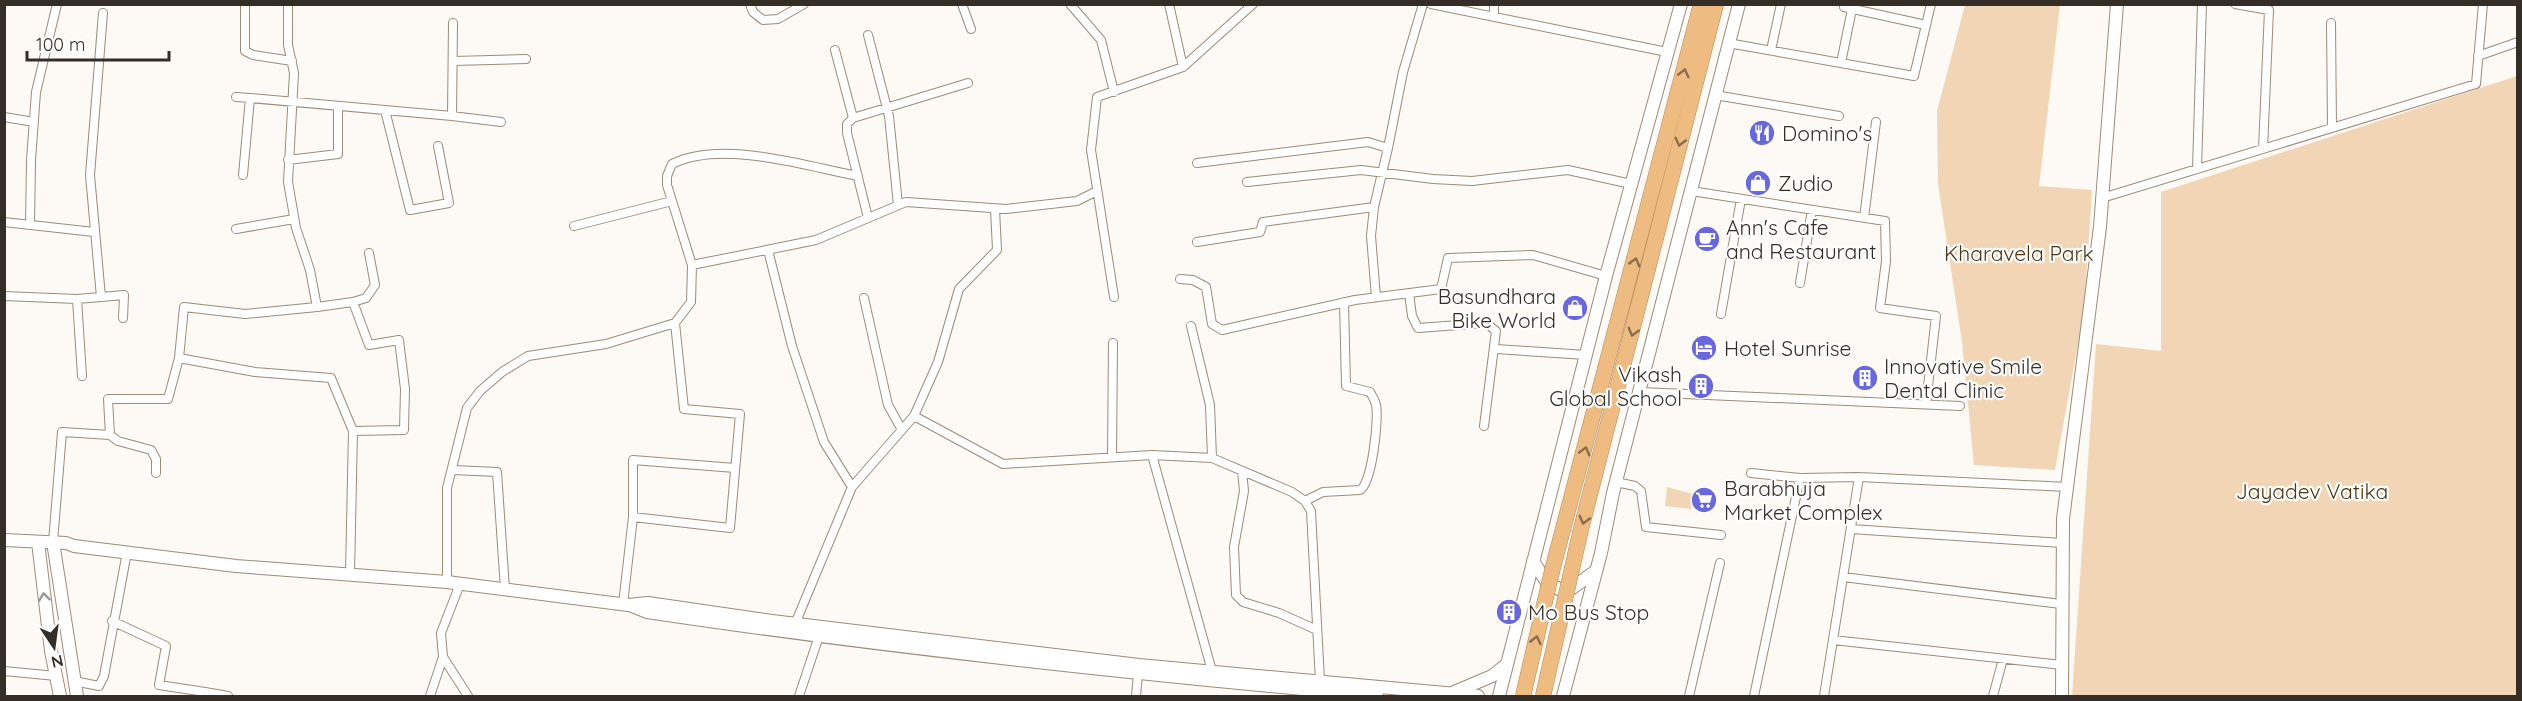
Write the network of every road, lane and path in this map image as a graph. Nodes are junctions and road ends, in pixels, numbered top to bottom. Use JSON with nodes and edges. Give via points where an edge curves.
{"nodes":[{"id":1,"x":57,"y":4,"type":"edge"},
{"id":2,"x":245,"y":4,"type":"edge"},
{"id":3,"x":288,"y":4,"type":"edge"},
{"id":4,"x":750,"y":4,"type":"edge"},
{"id":5,"x":804,"y":4,"type":"edge"},
{"id":6,"x":962,"y":4,"type":"edge"},
{"id":7,"x":1070,"y":4,"type":"edge"},
{"id":8,"x":1169,"y":4,"type":"edge"},
{"id":9,"x":1254,"y":4,"type":"edge"},
{"id":10,"x":1423,"y":4,"type":"edge"},
{"id":11,"x":1431,"y":4,"type":"edge"},
{"id":12,"x":1494,"y":4,"type":"edge"},
{"id":13,"x":1681,"y":4,"type":"edge"},
{"id":14,"x":1701,"y":4,"type":"edge"},
{"id":15,"x":1716,"y":4,"type":"edge"},
{"id":16,"x":1739,"y":4,"type":"edge"},
{"id":17,"x":1781,"y":4,"type":"edge"},
{"id":18,"x":1931,"y":4,"type":"edge"},
{"id":19,"x":2118,"y":4,"type":"edge"},
{"id":20,"x":2202,"y":4,"type":"edge"},
{"id":21,"x":2235,"y":4,"type":"edge"},
{"id":22,"x":2483,"y":4,"type":"edge"},
{"id":23,"x":1849,"y":7,"type":"edge"},
{"id":24,"x":103,"y":13,"type":"dead end"},
{"id":25,"x":1494,"y":17,"type":"junction"},
{"id":26,"x":453,"y":23,"type":"dead end"},
{"id":27,"x":2331,"y":23,"type":"dead end"},
{"id":28,"x":1926,"y":26,"type":"junction"},
{"id":29,"x":971,"y":28,"type":"dead end"},
{"id":30,"x":868,"y":35,"type":"dead end"},
{"id":31,"x":2517,"y":42,"type":"edge"},
{"id":32,"x":1728,"y":43,"type":"junction"},
{"id":33,"x":835,"y":50,"type":"dead end"},
{"id":34,"x":1771,"y":50,"type":"junction"},
{"id":35,"x":1668,"y":52,"type":"junction"},
{"id":36,"x":2478,"y":56,"type":"junction"},
{"id":37,"x":526,"y":59,"type":"dead end"},
{"id":38,"x":292,"y":60,"type":"junction"},
{"id":39,"x":453,"y":61,"type":"junction"},
{"id":40,"x":1841,"y":63,"type":"junction"},
{"id":41,"x":1183,"y":67,"type":"junction"},
{"id":42,"x":968,"y":83,"type":"dead end"},
{"id":43,"x":1114,"y":92,"type":"junction"},
{"id":44,"x":1715,"y":95,"type":"junction"},
{"id":45,"x":236,"y":97,"type":"dead end"},
{"id":46,"x":250,"y":98,"type":"junction"},
{"id":47,"x":293,"y":102,"type":"junction"},
{"id":48,"x":338,"y":106,"type":"junction"},
{"id":49,"x":886,"y":108,"type":"junction"},
{"id":50,"x":385,"y":110,"type":"junction"},
{"id":51,"x":452,"y":116,"type":"junction"},
{"id":52,"x":1839,"y":116,"type":"dead end"},
{"id":53,"x":4,"y":117,"type":"edge"},
{"id":54,"x":853,"y":118,"type":"junction"},
{"id":55,"x":34,"y":122,"type":"junction"},
{"id":56,"x":501,"y":122,"type":"dead end"},
{"id":57,"x":1875,"y":122,"type":"dead end"},
{"id":58,"x":2332,"y":128,"type":"junction"},
{"id":59,"x":438,"y":146,"type":"dead end"},
{"id":60,"x":1388,"y":148,"type":"junction"},
{"id":61,"x":2263,"y":149,"type":"junction"},
{"id":62,"x":288,"y":160,"type":"junction"},
{"id":63,"x":1197,"y":163,"type":"dead end"},
{"id":64,"x":2197,"y":169,"type":"junction"},
{"id":65,"x":1382,"y":173,"type":"junction"},
{"id":66,"x":243,"y":175,"type":"dead end"},
{"id":67,"x":858,"y":177,"type":"junction"},
{"id":68,"x":1247,"y":182,"type":"dead end"},
{"id":69,"x":1631,"y":184,"type":"junction"},
{"id":70,"x":1098,"y":191,"type":"junction"},
{"id":71,"x":1691,"y":191,"type":"junction"},
{"id":72,"x":2102,"y":198,"type":"junction"},
{"id":73,"x":1741,"y":199,"type":"junction"},
{"id":74,"x":672,"y":201,"type":"junction"},
{"id":75,"x":898,"y":205,"type":"junction"},
{"id":76,"x":1374,"y":207,"type":"junction"},
{"id":77,"x":995,"y":209,"type":"junction"},
{"id":78,"x":1812,"y":210,"type":"junction"},
{"id":79,"x":868,"y":218,"type":"junction"},
{"id":80,"x":1864,"y":218,"type":"junction"},
{"id":81,"x":294,"y":219,"type":"junction"},
{"id":82,"x":4,"y":222,"type":"edge"},
{"id":83,"x":30,"y":225,"type":"junction"},
{"id":84,"x":574,"y":226,"type":"dead end"},
{"id":85,"x":236,"y":229,"type":"dead end"},
{"id":86,"x":94,"y":232,"type":"junction"},
{"id":87,"x":1197,"y":242,"type":"dead end"},
{"id":88,"x":768,"y":250,"type":"junction"},
{"id":89,"x":369,"y":253,"type":"dead end"},
{"id":90,"x":692,"y":265,"type":"junction"},
{"id":91,"x":1606,"y":276,"type":"junction"},
{"id":92,"x":1180,"y":279,"type":"dead end"},
{"id":93,"x":1800,"y":283,"type":"dead end"},
{"id":94,"x":1409,"y":293,"type":"junction"},
{"id":95,"x":4,"y":296,"type":"edge"},
{"id":96,"x":101,"y":297,"type":"junction"},
{"id":97,"x":1114,"y":297,"type":"dead end"},
{"id":98,"x":1376,"y":297,"type":"junction"},
{"id":99,"x":864,"y":298,"type":"dead end"},
{"id":100,"x":77,"y":299,"type":"junction"},
{"id":101,"x":353,"y":302,"type":"junction"},
{"id":102,"x":1344,"y":302,"type":"junction"},
{"id":103,"x":317,"y":307,"type":"junction"},
{"id":104,"x":1721,"y":314,"type":"dead end"},
{"id":105,"x":123,"y":318,"type":"dead end"},
{"id":106,"x":675,"y":323,"type":"junction"},
{"id":107,"x":1191,"y":326,"type":"dead end"},
{"id":108,"x":1113,"y":343,"type":"dead end"},
{"id":109,"x":1496,"y":349,"type":"junction"},
{"id":110,"x":1586,"y":355,"type":"junction"},
{"id":111,"x":179,"y":358,"type":"junction"},
{"id":112,"x":82,"y":376,"type":"dead end"},
{"id":113,"x":1640,"y":392,"type":"junction"},
{"id":114,"x":1926,"y":404,"type":"junction"},
{"id":115,"x":1960,"y":406,"type":"dead end"},
{"id":116,"x":914,"y":416,"type":"junction"},
{"id":117,"x":1484,"y":426,"type":"dead end"},
{"id":118,"x":902,"y":430,"type":"junction"},
{"id":119,"x":353,"y":431,"type":"junction"},
{"id":120,"x":110,"y":435,"type":"junction"},
{"id":121,"x":1152,"y":455,"type":"junction"},
{"id":122,"x":1112,"y":457,"type":"junction"},
{"id":123,"x":1212,"y":458,"type":"junction"},
{"id":124,"x":735,"y":468,"type":"junction"},
{"id":125,"x":453,"y":470,"type":"junction"},
{"id":126,"x":1242,"y":471,"type":"junction"},
{"id":127,"x":156,"y":473,"type":"dead end"},
{"id":128,"x":1751,"y":473,"type":"dead end"},
{"id":129,"x":1859,"y":477,"type":"junction"},
{"id":130,"x":1800,"y":478,"type":"junction"},
{"id":131,"x":1616,"y":482,"type":"junction"},
{"id":132,"x":852,"y":486,"type":"junction"},
{"id":133,"x":2067,"y":487,"type":"junction"},
{"id":134,"x":1305,"y":501,"type":"junction"},
{"id":135,"x":633,"y":517,"type":"junction"},
{"id":136,"x":1851,"y":529,"type":"junction"},
{"id":137,"x":1721,"y":536,"type":"dead end"},
{"id":138,"x":4,"y":540,"type":"edge"},
{"id":139,"x":2062,"y":543,"type":"junction"},
{"id":140,"x":38,"y":545,"type":"junction"},
{"id":141,"x":54,"y":545,"type":"junction"},
{"id":142,"x":4,"y":548,"type":"edge"},
{"id":143,"x":127,"y":552,"type":"junction"},
{"id":144,"x":1533,"y":561,"type":"junction"},
{"id":145,"x":1720,"y":563,"type":"dead end"},
{"id":146,"x":1596,"y":572,"type":"junction"},
{"id":147,"x":350,"y":574,"type":"junction"},
{"id":148,"x":1843,"y":577,"type":"junction"},
{"id":149,"x":447,"y":582,"type":"junction"},
{"id":150,"x":460,"y":584,"type":"junction"},
{"id":151,"x":505,"y":590,"type":"junction"},
{"id":152,"x":626,"y":604,"type":"junction"},
{"id":153,"x":2061,"y":604,"type":"junction"},
{"id":154,"x":112,"y":621,"type":"junction"},
{"id":155,"x":795,"y":624,"type":"junction"},
{"id":156,"x":1317,"y":630,"type":"junction"},
{"id":157,"x":819,"y":636,"type":"junction"},
{"id":158,"x":873,"y":638,"type":"junction"},
{"id":159,"x":1833,"y":640,"type":"junction"},
{"id":160,"x":443,"y":657,"type":"junction"},
{"id":161,"x":2003,"y":659,"type":"junction"},
{"id":162,"x":1506,"y":665,"type":"junction"},
{"id":163,"x":2062,"y":665,"type":"junction"},
{"id":164,"x":4,"y":671,"type":"edge"},
{"id":165,"x":1212,"y":672,"type":"junction"},
{"id":166,"x":1138,"y":674,"type":"junction"},
{"id":167,"x":56,"y":676,"type":"junction"},
{"id":168,"x":74,"y":681,"type":"junction"},
{"id":169,"x":1320,"y":681,"type":"junction"},
{"id":170,"x":1567,"y":681,"type":"junction"},
{"id":171,"x":99,"y":686,"type":"junction"},
{"id":172,"x":1348,"y":689,"type":"junction"},
{"id":173,"x":205,"y":694,"type":"edge"},
{"id":174,"x":1451,"y":694,"type":"junction"},
{"id":175,"x":60,"y":696,"type":"edge"},
{"id":176,"x":77,"y":696,"type":"edge"},
{"id":177,"x":99,"y":696,"type":"edge"},
{"id":178,"x":228,"y":696,"type":"edge"},
{"id":179,"x":430,"y":696,"type":"edge"},
{"id":180,"x":468,"y":696,"type":"edge"},
{"id":181,"x":799,"y":696,"type":"edge"},
{"id":182,"x":1136,"y":696,"type":"edge"},
{"id":183,"x":1377,"y":696,"type":"edge"},
{"id":184,"x":1478,"y":696,"type":"edge"},
{"id":185,"x":1499,"y":696,"type":"edge"},
{"id":186,"x":1523,"y":696,"type":"edge"},
{"id":187,"x":1543,"y":696,"type":"edge"},
{"id":188,"x":1563,"y":696,"type":"edge"},
{"id":189,"x":1573,"y":696,"type":"edge"},
{"id":190,"x":1689,"y":696,"type":"edge"},
{"id":191,"x":1754,"y":696,"type":"edge"},
{"id":192,"x":1824,"y":696,"type":"edge"},
{"id":193,"x":1993,"y":696,"type":"edge"},
{"id":194,"x":2062,"y":696,"type":"edge"}],
"edges":[{"from":1,"to":55,"type":"street","via":[[36,92]]},
{"from":2,"to":38,"type":"street","via":[[245,51]]},
{"from":3,"to":38,"type":"street"},
{"from":4,"to":5,"type":"street","via":[[763,20],[778,20]]},
{"from":6,"to":29,"type":"street"},
{"from":7,"to":43,"type":"street","via":[[1101,40]]},
{"from":8,"to":41,"type":"street"},
{"from":9,"to":41,"type":"street"},
{"from":10,"to":60,"type":"street","via":[[1403,72]]},
{"from":11,"to":25,"type":"street"},
{"from":12,"to":25,"type":"street"},
{"from":13,"to":35,"type":"street"},
{"from":186,"to":14,"type":"highway","one_way":true,"bridge":true,"via":[[1552,571]]},
{"from":15,"to":187,"type":"highway","one_way":true,"bridge":true,"via":[[1581,530]]},
{"from":16,"to":32,"type":"street"},
{"from":17,"to":34,"type":"street"},
{"from":18,"to":28,"type":"street"},
{"from":19,"to":72,"type":"street"},
{"from":20,"to":64,"type":"street"},
{"from":21,"to":61,"type":"street","via":[[2269,10]]},
{"from":22,"to":36,"type":"street"},
{"from":23,"to":28,"type":"street"},
{"from":23,"to":40,"type":"street"},
{"from":24,"to":86,"type":"street","via":[[90,175]]},
{"from":25,"to":35,"type":"street"},
{"from":26,"to":39,"type":"street"},
{"from":27,"to":58,"type":"street"},
{"from":28,"to":40,"type":"street","via":[[1914,75]]},
{"from":30,"to":49,"type":"street"},
{"from":31,"to":36,"type":"street"},
{"from":32,"to":34,"type":"street"},
{"from":32,"to":44,"type":"street"},
{"from":33,"to":54,"type":"street"},
{"from":34,"to":40,"type":"street"},
{"from":35,"to":69,"type":"street"},
{"from":36,"to":58,"type":"street","via":[[2476,84]]},
{"from":37,"to":39,"type":"street"},
{"from":38,"to":47,"type":"street"},
{"from":39,"to":51,"type":"street"},
{"from":41,"to":43,"type":"street"},
{"from":42,"to":49,"type":"street"},
{"from":43,"to":70,"type":"street","via":[[1097,97],[1090,150]]},
{"from":44,"to":52,"type":"street"},
{"from":44,"to":71,"type":"street"},
{"from":45,"to":46,"type":"street"},
{"from":46,"to":47,"type":"street"},
{"from":46,"to":66,"type":"street"},
{"from":47,"to":48,"type":"street"},
{"from":47,"to":62,"type":"street"},
{"from":48,"to":50,"type":"street"},
{"from":48,"to":62,"type":"street","via":[[338,154]]},
{"from":49,"to":54,"type":"street"},
{"from":49,"to":75,"type":"street"},
{"from":50,"to":51,"type":"street"},
{"from":50,"to":59,"type":"street","via":[[410,210],[449,203]]},
{"from":51,"to":56,"type":"street"},
{"from":53,"to":55,"type":"street"},
{"from":54,"to":67,"type":"street","via":[[847,124],[847,133]]},
{"from":55,"to":83,"type":"street"},
{"from":57,"to":80,"type":"street"},
{"from":58,"to":61,"type":"street"},
{"from":60,"to":63,"type":"street","via":[[1368,142]]},
{"from":60,"to":65,"type":"street"},
{"from":61,"to":64,"type":"street"},
{"from":62,"to":81,"type":"street"},
{"from":64,"to":72,"type":"street"},
{"from":65,"to":68,"type":"street","via":[[1361,170]]},
{"from":65,"to":69,"type":"street","via":[[1472,180],[1568,170]]},
{"from":65,"to":76,"type":"street"},
{"from":67,"to":74,"type":"street","via":[[739,153],[720,153],[672,164],[667,176]]},
{"from":67,"to":79,"type":"street"},
{"from":69,"to":91,"type":"street"},
{"from":70,"to":77,"type":"street","via":[[1077,201]]},
{"from":70,"to":97,"type":"street"},
{"from":71,"to":73,"type":"street"},
{"from":71,"to":113,"type":"street"},
{"from":72,"to":133,"type":"street","via":[[2093,298]]},
{"from":73,"to":78,"type":"street"},
{"from":73,"to":104,"type":"street"},
{"from":74,"to":84,"type":"street"},
{"from":74,"to":90,"type":"street"},
{"from":75,"to":77,"type":"street","via":[[906,201]]},
{"from":75,"to":79,"type":"street"},
{"from":76,"to":87,"type":"street","via":[[1263,222],[1260,232]]},
{"from":76,"to":98,"type":"street","via":[[1371,236]]},
{"from":77,"to":116,"type":"street","via":[[997,250],[959,289],[938,362]]},
{"from":78,"to":80,"type":"street"},
{"from":78,"to":93,"type":"street"},
{"from":79,"to":88,"type":"street","via":[[816,240]]},
{"from":80,"to":114,"type":"street","via":[[1885,221],[1886,261],[1880,308],[1936,316]]},
{"from":81,"to":85,"type":"street"},
{"from":81,"to":103,"type":"street"},
{"from":82,"to":83,"type":"street"},
{"from":83,"to":86,"type":"street"},
{"from":86,"to":96,"type":"street"},
{"from":88,"to":90,"type":"street"},
{"from":88,"to":132,"type":"street","via":[[792,346],[824,442]]},
{"from":89,"to":101,"type":"street","via":[[375,285],[366,298]]},
{"from":90,"to":106,"type":"street","via":[[690,302]]},
{"from":91,"to":94,"type":"street","via":[[1533,255],[1448,258],[1441,289]]},
{"from":91,"to":110,"type":"street"},
{"from":92,"to":102,"type":"street","via":[[1206,287],[1212,324],[1222,330]]},
{"from":94,"to":98,"type":"street"},
{"from":94,"to":109,"type":"street","via":[[1418,328],[1486,323],[1496,331]]},
{"from":95,"to":100,"type":"street"},
{"from":96,"to":100,"type":"street"},
{"from":96,"to":105,"type":"street","via":[[124,295]]},
{"from":98,"to":102,"type":"street"},
{"from":99,"to":118,"type":"street","via":[[888,405]]},
{"from":100,"to":112,"type":"street"},
{"from":101,"to":103,"type":"street"},
{"from":101,"to":119,"type":"street","via":[[369,345],[399,339],[405,389],[404,430]]},
{"from":102,"to":134,"type":"street","via":[[1346,386],[1370,392],[1377,406],[1367,483],[1360,490],[1323,492]]},
{"from":103,"to":111,"type":"street","via":[[245,314],[184,307]]},
{"from":106,"to":124,"type":"street","via":[[684,409],[740,414]]},
{"from":106,"to":125,"type":"street","via":[[606,344],[528,356],[502,372],[467,408]]},
{"from":107,"to":123,"type":"street","via":[[1210,405]]},
{"from":108,"to":122,"type":"street"},
{"from":109,"to":110,"type":"street"},
{"from":109,"to":117,"type":"street"},
{"from":110,"to":144,"type":"street"},
{"from":111,"to":119,"type":"street","via":[[255,372],[331,378]]},
{"from":111,"to":120,"type":"street","via":[[168,399],[108,399]]},
{"from":113,"to":114,"type":"street"},
{"from":113,"to":131,"type":"street"},
{"from":114,"to":115,"type":"street"},
{"from":116,"to":118,"type":"street"},
{"from":116,"to":122,"type":"street","via":[[1003,464]]},
{"from":118,"to":132,"type":"street"},
{"from":119,"to":147,"type":"street"},
{"from":120,"to":127,"type":"street","via":[[123,443],[152,450]]},
{"from":120,"to":141,"type":"street","via":[[62,432]]},
{"from":121,"to":122,"type":"street"},
{"from":121,"to":123,"type":"street"},
{"from":121,"to":165,"type":"street"},
{"from":123,"to":126,"type":"street"},
{"from":124,"to":135,"type":"street","via":[[730,528]]},
{"from":124,"to":135,"type":"street","via":[[633,460]]},
{"from":125,"to":149,"type":"street","via":[[447,488]]},
{"from":125,"to":151,"type":"street","via":[[497,472]]},
{"from":126,"to":134,"type":"street"},
{"from":126,"to":156,"type":"street","via":[[1244,491],[1234,547],[1236,595],[1243,602]]},
{"from":128,"to":130,"type":"street"},
{"from":129,"to":130,"type":"street"},
{"from":129,"to":133,"type":"street"},
{"from":129,"to":136,"type":"street"},
{"from":130,"to":191,"type":"street"},
{"from":131,"to":137,"type":"street","via":[[1641,491],[1646,527]]},
{"from":131,"to":146,"type":"street"},
{"from":132,"to":155,"type":"street"},
{"from":133,"to":139,"type":"street"},
{"from":134,"to":156,"type":"street","via":[[1311,511]]},
{"from":135,"to":152,"type":"street"},
{"from":136,"to":139,"type":"street"},
{"from":136,"to":148,"type":"street"},
{"from":138,"to":140,"type":"street"},
{"from":139,"to":153,"type":"street"},
{"from":140,"to":141,"type":"street"},
{"from":140,"to":142,"type":"street"},
{"from":167,"to":140,"type":"street","one_way":true},
{"from":141,"to":143,"type":"street"},
{"from":141,"to":168,"type":"street"},
{"from":143,"to":147,"type":"street","via":[[236,566]]},
{"from":143,"to":154,"type":"street"},
{"from":144,"to":146,"type":"street","via":[[1546,581],[1560,589],[1572,588]]},
{"from":144,"to":162,"type":"street"},
{"from":145,"to":190,"type":"street"},
{"from":146,"to":170,"type":"street"},
{"from":147,"to":149,"type":"street"},
{"from":148,"to":153,"type":"street"},
{"from":148,"to":159,"type":"street"},
{"from":149,"to":150,"type":"street"},
{"from":150,"to":151,"type":"street"},
{"from":150,"to":160,"type":"street","via":[[441,633]]},
{"from":151,"to":152,"type":"street"},
{"from":152,"to":155,"type":"street","via":[[648,603]]},
{"from":152,"to":157,"type":"street","via":[[647,612]]},
{"from":153,"to":163,"type":"street"},
{"from":154,"to":171,"type":"street"},
{"from":154,"to":173,"type":"street","via":[[166,646],[159,685]]},
{"from":155,"to":158,"type":"street"},
{"from":156,"to":169,"type":"street"},
{"from":157,"to":158,"type":"street"},
{"from":157,"to":181,"type":"street"},
{"from":158,"to":165,"type":"street"},
{"from":158,"to":166,"type":"street"},
{"from":159,"to":161,"type":"street"},
{"from":159,"to":192,"type":"street"},
{"from":160,"to":179,"type":"street"},
{"from":160,"to":180,"type":"street"},
{"from":161,"to":163,"type":"street"},
{"from":161,"to":193,"type":"street"},
{"from":162,"to":174,"type":"street","via":[[1492,676]]},
{"from":162,"to":185,"type":"street"},
{"from":163,"to":194,"type":"street"},
{"from":164,"to":167,"type":"street"},
{"from":165,"to":169,"type":"street"},
{"from":166,"to":172,"type":"street"},
{"from":166,"to":182,"type":"street"},
{"from":167,"to":175,"type":"street"},
{"from":168,"to":171,"type":"street"},
{"from":168,"to":176,"type":"street"},
{"from":169,"to":172,"type":"street"},
{"from":170,"to":188,"type":"street"},
{"from":170,"to":189,"type":"street"},
{"from":171,"to":177,"type":"street"},
{"from":172,"to":174,"type":"street"},
{"from":172,"to":183,"type":"street"},
{"from":173,"to":178,"type":"street"},
{"from":174,"to":184,"type":"street"}]}
